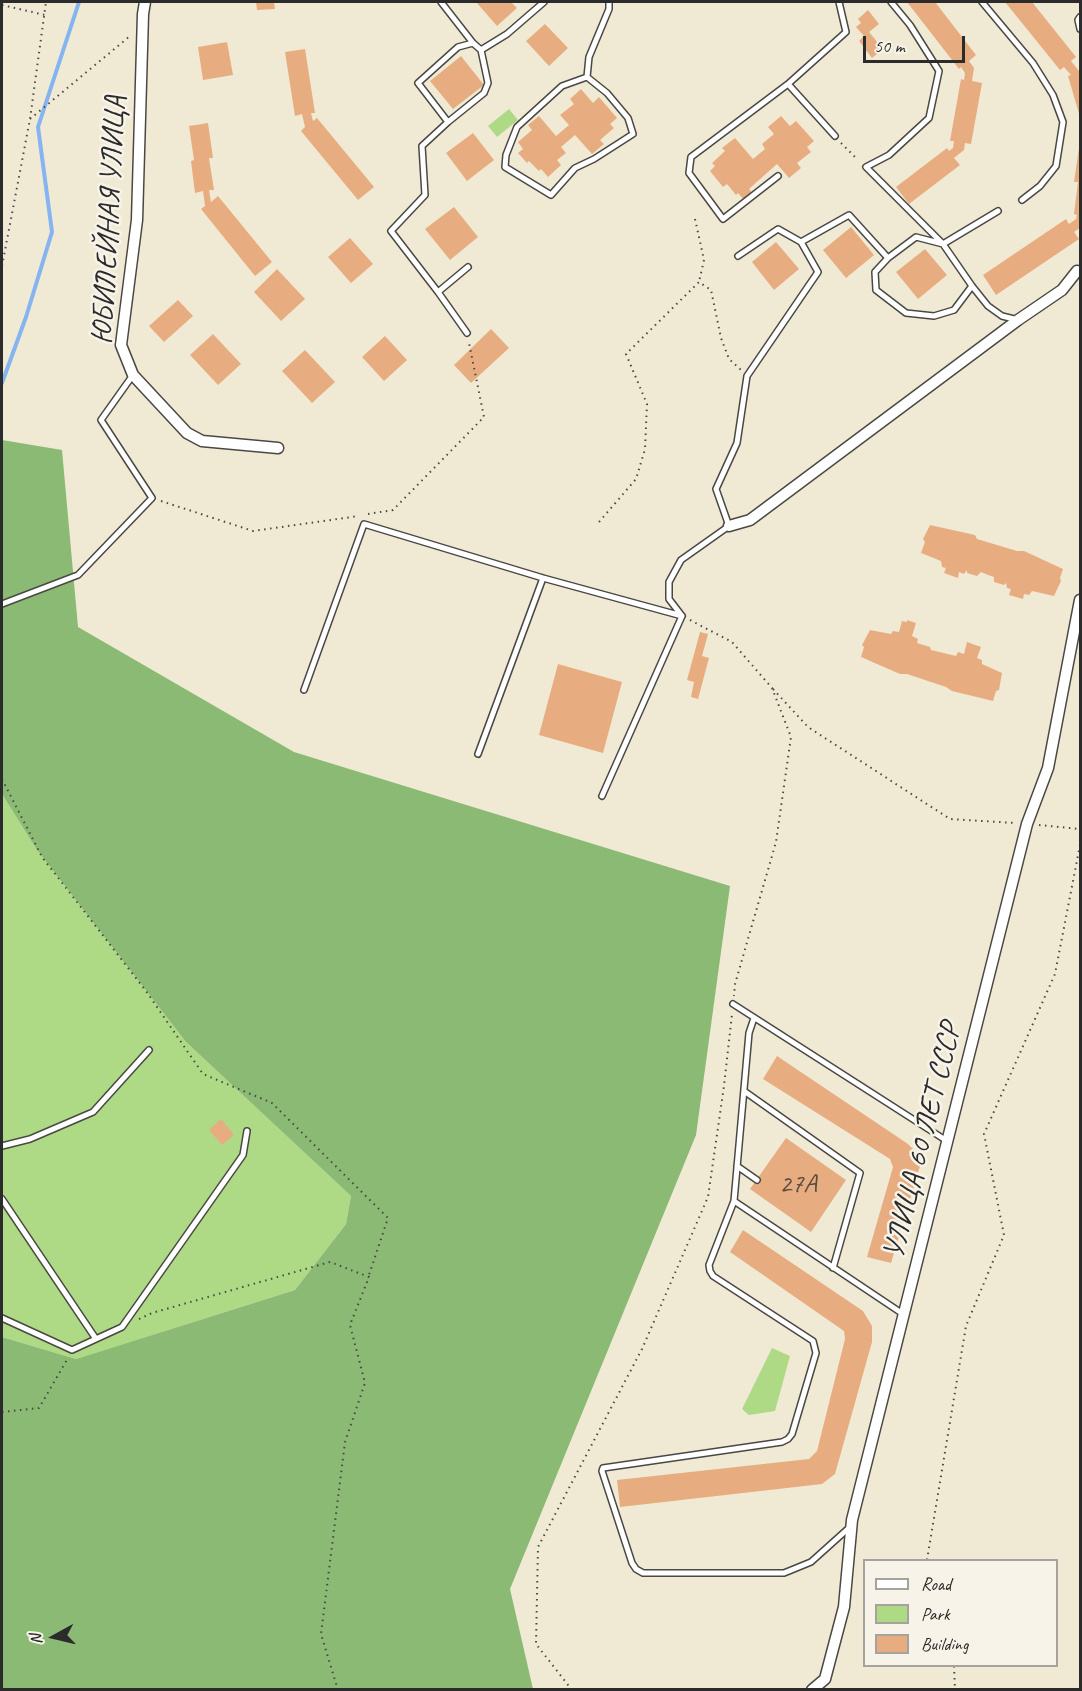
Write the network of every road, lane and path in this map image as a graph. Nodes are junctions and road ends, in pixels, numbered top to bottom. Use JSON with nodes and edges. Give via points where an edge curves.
{"nodes":[{"id":1,"x":46,"y":2,"type":"edge"},
{"id":2,"x":145,"y":2,"type":"edge"},
{"id":3,"x":441,"y":2,"type":"edge"},
{"id":4,"x":544,"y":2,"type":"edge"},
{"id":5,"x":609,"y":2,"type":"edge"},
{"id":6,"x":839,"y":2,"type":"edge"},
{"id":7,"x":891,"y":2,"type":"edge"},
{"id":8,"x":982,"y":2,"type":"edge"},
{"id":9,"x":2,"y":5,"type":"edge"},
{"id":10,"x":45,"y":15,"type":"junction"},
{"id":11,"x":1080,"y":17,"type":"edge"},
{"id":12,"x":142,"y":26,"type":"junction"},
{"id":13,"x":1080,"y":29,"type":"edge"},
{"id":14,"x":473,"y":44,"type":"junction"},
{"id":15,"x":481,"y":50,"type":"junction"},
{"id":16,"x":587,"y":78,"type":"junction"},
{"id":17,"x":788,"y":84,"type":"junction"},
{"id":18,"x":30,"y":119,"type":"junction"},
{"id":19,"x":448,"y":122,"type":"junction"},
{"id":20,"x":835,"y":136,"type":"joint"},
{"id":21,"x":866,"y":167,"type":"junction"},
{"id":22,"x":778,"y":176,"type":"dead end"},
{"id":23,"x":1022,"y":200,"type":"dead end"},
{"id":24,"x":998,"y":211,"type":"dead end"},
{"id":25,"x":695,"y":219,"type":"dead end"},
{"id":26,"x":801,"y":242,"type":"junction"},
{"id":27,"x":943,"y":244,"type":"junction"},
{"id":28,"x":738,"y":256,"type":"dead end"},
{"id":29,"x":888,"y":258,"type":"junction"},
{"id":30,"x":2,"y":266,"type":"edge"},
{"id":31,"x":468,"y":267,"type":"dead end"},
{"id":32,"x":1079,"y":270,"type":"edge"},
{"id":33,"x":699,"y":282,"type":"junction"},
{"id":34,"x":972,"y":285,"type":"junction"},
{"id":35,"x":438,"y":292,"type":"junction"},
{"id":36,"x":1017,"y":320,"type":"junction"},
{"id":37,"x":467,"y":333,"type":"joint"},
{"id":38,"x":133,"y":375,"type":"junction"},
{"id":39,"x":747,"y":376,"type":"junction"},
{"id":40,"x":278,"y":448,"type":"dead end"},
{"id":41,"x":152,"y":498,"type":"junction"},
{"id":42,"x":599,"y":522,"type":"dead end"},
{"id":43,"x":729,"y":526,"type":"junction"},
{"id":44,"x":543,"y":578,"type":"junction"},
{"id":45,"x":1080,"y":600,"type":"edge"},
{"id":46,"x":2,"y":604,"type":"edge"},
{"id":47,"x":682,"y":616,"type":"junction"},
{"id":48,"x":772,"y":688,"type":"junction"},
{"id":49,"x":304,"y":690,"type":"dead end"},
{"id":50,"x":478,"y":754,"type":"dead end"},
{"id":51,"x":2,"y":778,"type":"edge"},
{"id":52,"x":602,"y":796,"type":"dead end"},
{"id":53,"x":1027,"y":824,"type":"junction"},
{"id":54,"x":1080,"y":829,"type":"edge"},
{"id":55,"x":1080,"y":845,"type":"edge"},
{"id":56,"x":733,"y":1004,"type":"junction"},
{"id":57,"x":754,"y":1018,"type":"junction"},
{"id":58,"x":149,"y":1050,"type":"dead end"},
{"id":59,"x":744,"y":1091,"type":"junction"},
{"id":60,"x":247,"y":1131,"type":"dead end"},
{"id":61,"x":948,"y":1142,"type":"junction"},
{"id":62,"x":2,"y":1146,"type":"edge"},
{"id":63,"x":737,"y":1166,"type":"junction"},
{"id":64,"x":757,"y":1180,"type":"dead end"},
{"id":65,"x":2,"y":1199,"type":"edge"},
{"id":66,"x":734,"y":1201,"type":"junction"},
{"id":67,"x":834,"y":1268,"type":"junction"},
{"id":68,"x":369,"y":1276,"type":"junction"},
{"id":69,"x":905,"y":1315,"type":"junction"},
{"id":70,"x":2,"y":1318,"type":"edge"},
{"id":71,"x":122,"y":1327,"type":"junction"},
{"id":72,"x":96,"y":1339,"type":"junction"},
{"id":73,"x":72,"y":1350,"type":"junction"},
{"id":74,"x":2,"y":1412,"type":"edge"},
{"id":75,"x":851,"y":1526,"type":"junction"},
{"id":76,"x":927,"y":1559,"type":"edge"},
{"id":77,"x":954,"y":1667,"type":"edge"},
{"id":78,"x":338,"y":1689,"type":"edge"},
{"id":79,"x":572,"y":1689,"type":"edge"},
{"id":80,"x":812,"y":1689,"type":"edge"},
{"id":81,"x":955,"y":1689,"type":"edge"}],
"edges":[{"from":1,"to":10,"type":"path"},
{"from":2,"to":12,"type":"street","name":"ЮБИЛЕЙНАЯ УЛИЦА"},
{"from":3,"to":14,"type":"lane"},
{"from":4,"to":15,"type":"lane","via":[[507,34]]},
{"from":5,"to":16,"type":"lane","via":[[589,57]]},
{"from":6,"to":17,"type":"lane","via":[[846,32]]},
{"from":7,"to":21,"type":"lane","via":[[939,71],[929,118],[889,155]]},
{"from":8,"to":23,"type":"lane","via":[[1033,63],[1053,95],[1063,122],[1056,166]]},
{"from":9,"to":10,"type":"path"},
{"from":10,"to":18,"type":"path"},
{"from":11,"to":13,"type":"lane"},
{"from":12,"to":18,"type":"path"},
{"from":12,"to":38,"type":"street","name":"ЮБИЛЕЙНАЯ УЛИЦА","via":[[137,220],[121,345]]},
{"from":14,"to":15,"type":"lane"},
{"from":14,"to":19,"type":"lane","via":[[458,47],[418,83]]},
{"from":15,"to":19,"type":"lane","via":[[488,82],[484,93]]},
{"from":16,"to":16,"type":"lane","via":[[607,93],[628,118],[633,134],[575,168],[551,195],[505,166],[506,155],[517,127],[562,87]]},
{"from":17,"to":20,"type":"lane"},
{"from":17,"to":22,"type":"lane","via":[[690,157],[689,173],[723,219]]},
{"from":18,"to":30,"type":"path"},
{"from":19,"to":35,"type":"lane","via":[[422,146],[425,195],[391,231]]},
{"from":20,"to":21,"type":"path"},
{"from":21,"to":27,"type":"lane"},
{"from":24,"to":27,"type":"lane"},
{"from":25,"to":33,"type":"path","via":[[704,260]]},
{"from":26,"to":28,"type":"lane","via":[[778,229]]},
{"from":26,"to":29,"type":"lane","via":[[849,215]]},
{"from":26,"to":39,"type":"lane","via":[[818,272]]},
{"from":27,"to":29,"type":"lane","via":[[916,237]]},
{"from":27,"to":34,"type":"lane"},
{"from":29,"to":34,"type":"lane","via":[[875,272],[876,290],[906,313],[934,316],[954,310]]},
{"from":31,"to":35,"type":"lane"},
{"from":32,"to":36,"type":"street","via":[[1062,290]]},
{"from":33,"to":39,"type":"path","via":[[711,290],[729,359]]},
{"from":33,"to":42,"type":"path","via":[[626,354],[646,404],[645,449],[636,479]]},
{"from":34,"to":36,"type":"lane","via":[[988,306]]},
{"from":35,"to":37,"type":"lane"},
{"from":36,"to":43,"type":"street","via":[[750,520]]},
{"from":37,"to":41,"type":"path","via":[[484,417],[393,510],[252,531]]},
{"from":38,"to":40,"type":"street","name":"ЮБИЛЕЙНАЯ УЛИЦА","via":[[187,433],[202,441]]},
{"from":38,"to":41,"type":"lane","via":[[101,420]]},
{"from":39,"to":43,"type":"lane","via":[[737,443],[716,489]]},
{"from":41,"to":46,"type":"lane","via":[[78,575]]},
{"from":43,"to":47,"type":"lane","via":[[681,560],[669,582],[669,599]]},
{"from":44,"to":47,"type":"lane"},
{"from":44,"to":49,"type":"lane","via":[[364,525]]},
{"from":44,"to":50,"type":"lane"},
{"from":45,"to":53,"type":"street","name":"УЛИЦА 60 ЛЕТ СССР","via":[[1048,768]]},
{"from":47,"to":48,"type":"path","via":[[732,642]]},
{"from":47,"to":52,"type":"lane"},
{"from":48,"to":53,"type":"path","via":[[808,727],[950,819]]},
{"from":48,"to":56,"type":"path","via":[[791,737],[776,843],[735,984]]},
{"from":51,"to":68,"type":"path","via":[[42,857],[146,991],[203,1074],[273,1103],[388,1218]]},
{"from":53,"to":54,"type":"path"},
{"from":53,"to":61,"type":"street","name":"УЛИЦА 60 ЛЕТ СССР"},
{"from":55,"to":76,"type":"path","via":[[1055,974],[984,1134],[1004,1235],[966,1326]]},
{"from":56,"to":57,"type":"lane"},
{"from":56,"to":79,"type":"path","via":[[708,1197],[642,1349],[538,1547],[536,1644]]},
{"from":57,"to":59,"type":"lane"},
{"from":57,"to":61,"type":"lane"},
{"from":58,"to":62,"type":"lane","via":[[93,1112],[30,1139]]},
{"from":59,"to":63,"type":"lane"},
{"from":59,"to":67,"type":"lane","via":[[860,1173]]},
{"from":60,"to":71,"type":"lane","via":[[243,1155]]},
{"from":61,"to":69,"type":"street","name":"УЛИЦА 60 ЛЕТ СССР"},
{"from":63,"to":64,"type":"lane"},
{"from":63,"to":66,"type":"lane"},
{"from":65,"to":72,"type":"lane"},
{"from":66,"to":67,"type":"lane"},
{"from":66,"to":75,"type":"lane","via":[[710,1271],[813,1341],[816,1353],[788,1439],[603,1468],[632,1563],[643,1573],[784,1573],[811,1562]]},
{"from":67,"to":69,"type":"lane"},
{"from":68,"to":71,"type":"path","via":[[330,1262],[152,1313]]},
{"from":68,"to":78,"type":"path","via":[[350,1325],[365,1383],[345,1442],[321,1634]]},
{"from":69,"to":75,"type":"street","name":"УЛИЦА 60 ЛЕТ СССР"},
{"from":70,"to":73,"type":"lane"},
{"from":71,"to":72,"type":"lane"},
{"from":72,"to":73,"type":"lane"},
{"from":73,"to":74,"type":"path","via":[[39,1408]]},
{"from":75,"to":80,"type":"street","name":"УЛИЦА 60 ЛЕТ СССР","via":[[844,1607],[825,1679]]},
{"from":77,"to":81,"type":"path"}]}
